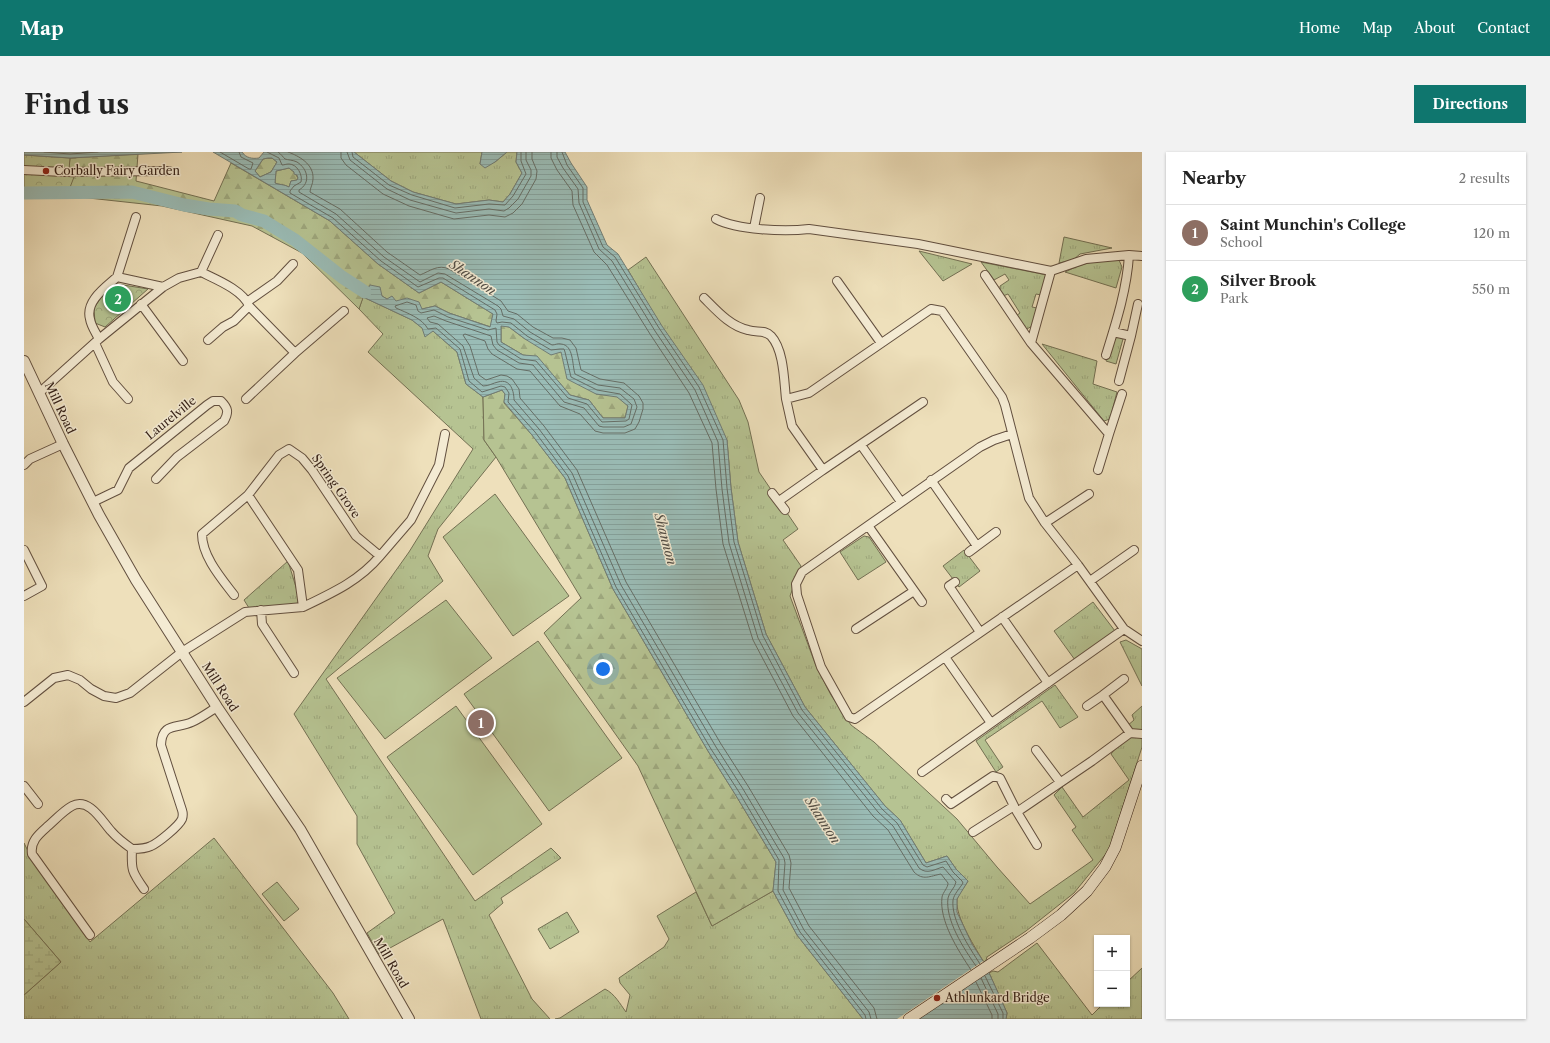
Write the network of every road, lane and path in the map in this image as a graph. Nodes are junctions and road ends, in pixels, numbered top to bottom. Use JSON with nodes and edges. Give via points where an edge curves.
{"nodes":[{"id":1,"x":24,"y":170,"type":"edge"},
{"id":2,"x":169,"y":171,"type":"dead end"},
{"id":3,"x":760,"y":198,"type":"dead end"},
{"id":4,"x":136,"y":217,"type":"dead end"},
{"id":5,"x":716,"y":219,"type":"dead end"},
{"id":6,"x":754,"y":228,"type":"junction"},
{"id":7,"x":218,"y":235,"type":"dead end"},
{"id":8,"x":1129,"y":255,"type":"junction"},
{"id":9,"x":1142,"y":256,"type":"edge"},
{"id":10,"x":293,"y":264,"type":"dead end"},
{"id":11,"x":1051,"y":271,"type":"junction"},
{"id":12,"x":201,"y":272,"type":"junction"},
{"id":13,"x":985,"y":275,"type":"dead end"},
{"id":14,"x":117,"y":277,"type":"junction"},
{"id":15,"x":837,"y":281,"type":"dead end"},
{"id":16,"x":163,"y":287,"type":"junction"},
{"id":17,"x":704,"y":298,"type":"dead end"},
{"id":18,"x":141,"y":304,"type":"junction"},
{"id":19,"x":248,"y":304,"type":"junction"},
{"id":20,"x":1138,"y":304,"type":"dead end"},
{"id":21,"x":344,"y":311,"type":"dead end"},
{"id":22,"x":1114,"y":332,"type":"junction"},
{"id":23,"x":1131,"y":336,"type":"junction"},
{"id":24,"x":208,"y":340,"type":"dead end"},
{"id":25,"x":97,"y":341,"type":"junction"},
{"id":26,"x":881,"y":342,"type":"junction"},
{"id":27,"x":1030,"y":343,"type":"junction"},
{"id":28,"x":295,"y":353,"type":"junction"},
{"id":29,"x":1106,"y":355,"type":"dead end"},
{"id":30,"x":183,"y":360,"type":"dead end"},
{"id":31,"x":24,"y":361,"type":"edge"},
{"id":32,"x":1119,"y":381,"type":"dead end"},
{"id":33,"x":39,"y":393,"type":"junction"},
{"id":34,"x":1122,"y":394,"type":"dead end"},
{"id":35,"x":128,"y":398,"type":"dead end"},
{"id":36,"x":246,"y":399,"type":"dead end"},
{"id":37,"x":786,"y":399,"type":"junction"},
{"id":38,"x":923,"y":402,"type":"dead end"},
{"id":39,"x":445,"y":434,"type":"dead end"},
{"id":40,"x":1012,"y":434,"type":"junction"},
{"id":41,"x":1109,"y":434,"type":"junction"},
{"id":42,"x":63,"y":444,"type":"junction"},
{"id":43,"x":861,"y":445,"type":"junction"},
{"id":44,"x":24,"y":465,"type":"edge"},
{"id":45,"x":823,"y":470,"type":"junction"},
{"id":46,"x":1098,"y":470,"type":"dead end"},
{"id":47,"x":156,"y":479,"type":"dead end"},
{"id":48,"x":931,"y":480,"type":"junction"},
{"id":49,"x":772,"y":493,"type":"dead end"},
{"id":50,"x":1089,"y":494,"type":"dead end"},
{"id":51,"x":248,"y":495,"type":"junction"},
{"id":52,"x":779,"y":501,"type":"junction"},
{"id":53,"x":93,"y":502,"type":"junction"},
{"id":54,"x":901,"y":502,"type":"junction"},
{"id":55,"x":785,"y":510,"type":"dead end"},
{"id":56,"x":1045,"y":523,"type":"junction"},
{"id":57,"x":869,"y":526,"type":"junction"},
{"id":58,"x":996,"y":532,"type":"dead end"},
{"id":59,"x":977,"y":546,"type":"junction"},
{"id":60,"x":24,"y":550,"type":"edge"},
{"id":61,"x":1134,"y":550,"type":"dead end"},
{"id":62,"x":969,"y":552,"type":"dead end"},
{"id":63,"x":380,"y":556,"type":"junction"},
{"id":64,"x":1078,"y":565,"type":"junction"},
{"id":65,"x":1090,"y":581,"type":"junction"},
{"id":66,"x":955,"y":582,"type":"dead end"},
{"id":67,"x":914,"y":591,"type":"junction"},
{"id":68,"x":234,"y":595,"type":"dead end"},
{"id":69,"x":24,"y":596,"type":"edge"},
{"id":70,"x":922,"y":602,"type":"dead end"},
{"id":71,"x":304,"y":607,"type":"junction"},
{"id":72,"x":261,"y":610,"type":"junction"},
{"id":73,"x":1002,"y":617,"type":"junction"},
{"id":74,"x":856,"y":629,"type":"dead end"},
{"id":75,"x":1124,"y":629,"type":"junction"},
{"id":76,"x":980,"y":632,"type":"junction"},
{"id":77,"x":1142,"y":641,"type":"edge"},
{"id":78,"x":182,"y":652,"type":"junction"},
{"id":79,"x":945,"y":657,"type":"junction"},
{"id":80,"x":294,"y":673,"type":"dead end"},
{"id":81,"x":1124,"y":679,"type":"dead end"},
{"id":82,"x":1048,"y":682,"type":"junction"},
{"id":83,"x":1103,"y":695,"type":"junction"},
{"id":84,"x":24,"y":702,"type":"edge"},
{"id":85,"x":1087,"y":706,"type":"dead end"},
{"id":86,"x":217,"y":707,"type":"junction"},
{"id":87,"x":991,"y":723,"type":"junction"},
{"id":88,"x":1130,"y":733,"type":"junction"},
{"id":89,"x":1142,"y":734,"type":"edge"},
{"id":90,"x":1036,"y":750,"type":"dead end"},
{"id":91,"x":1142,"y":766,"type":"edge"},
{"id":92,"x":922,"y":772,"type":"dead end"},
{"id":93,"x":1060,"y":782,"type":"junction"},
{"id":94,"x":24,"y":786,"type":"edge"},
{"id":95,"x":38,"y":804,"type":"dead end"},
{"id":96,"x":950,"y":804,"type":"dead end"},
{"id":97,"x":1016,"y":809,"type":"junction"},
{"id":98,"x":973,"y":832,"type":"dead end"},
{"id":99,"x":1037,"y":845,"type":"dead end"},
{"id":100,"x":132,"y":849,"type":"junction"},
{"id":101,"x":144,"y":889,"type":"dead end"},
{"id":102,"x":90,"y":934,"type":"dead end"},
{"id":103,"x":409,"y":1019,"type":"edge"},
{"id":104,"x":909,"y":1019,"type":"edge"}],
"edges":[{"from":1,"to":2,"type":"street"},
{"from":3,"to":6,"type":"street"},
{"from":4,"to":14,"type":"street"},
{"from":5,"to":6,"type":"street","via":[[726,224]]},
{"from":6,"to":11,"type":"street","via":[[795,231],[809,229],[918,244]]},
{"from":7,"to":12,"type":"street"},
{"from":8,"to":9,"type":"street"},
{"from":8,"to":11,"type":"street","via":[[1086,258]]},
{"from":8,"to":22,"type":"street","via":[[1128,274]]},
{"from":10,"to":19,"type":"street","via":[[277,281]]},
{"from":11,"to":27,"type":"street"},
{"from":12,"to":16,"type":"street","via":[[179,278]]},
{"from":12,"to":19,"type":"street","via":[[233,288]]},
{"from":13,"to":27,"type":"street"},
{"from":14,"to":16,"type":"street"},
{"from":14,"to":25,"type":"street","via":[[89,307]]},
{"from":15,"to":26,"type":"street"},
{"from":16,"to":18,"type":"street"},
{"from":17,"to":37,"type":"street","via":[[723,318],[748,330],[763,331],[773,337],[782,364]]},
{"from":18,"to":25,"type":"street"},
{"from":18,"to":30,"type":"street"},
{"from":19,"to":24,"type":"street","via":[[234,322],[223,327]]},
{"from":19,"to":28,"type":"street"},
{"from":20,"to":23,"type":"street"},
{"from":21,"to":28,"type":"street"},
{"from":22,"to":23,"type":"street"},
{"from":22,"to":29,"type":"street"},
{"from":23,"to":32,"type":"street"},
{"from":25,"to":33,"type":"street"},
{"from":25,"to":35,"type":"street","via":[[113,382]]},
{"from":26,"to":37,"type":"street","via":[[810,393]]},
{"from":26,"to":40,"type":"street","via":[[931,310],[942,311],[1002,397]]},
{"from":27,"to":41,"type":"street"},
{"from":28,"to":36,"type":"street"},
{"from":31,"to":33,"type":"street","name":"Mill Road"},
{"from":33,"to":42,"type":"street","name":"Mill Road"},
{"from":34,"to":41,"type":"street"},
{"from":37,"to":45,"type":"street","via":[[792,426]]},
{"from":38,"to":43,"type":"street"},
{"from":39,"to":63,"type":"street","via":[[439,466],[410,520]]},
{"from":40,"to":48,"type":"street","via":[[980,447]]},
{"from":40,"to":56,"type":"street","via":[[1029,498]]},
{"from":41,"to":46,"type":"street"},
{"from":42,"to":44,"type":"street","via":[[30,459]]},
{"from":42,"to":53,"type":"street","name":"Mill Road"},
{"from":43,"to":45,"type":"street"},
{"from":43,"to":54,"type":"street"},
{"from":45,"to":52,"type":"street"},
{"from":47,"to":53,"type":"street","name":"Laurelville","via":[[177,456],[224,421],[228,415],[227,407],[221,401],[213,400],[206,405],[128,468],[118,490]]},
{"from":48,"to":54,"type":"street"},
{"from":48,"to":59,"type":"street"},
{"from":49,"to":52,"type":"street"},
{"from":50,"to":56,"type":"street"},
{"from":51,"to":63,"type":"street","name":"Spring Grove","via":[[279,455],[289,449],[302,458],[312,470],[356,536]]},
{"from":51,"to":68,"type":"street","via":[[202,534],[202,542],[214,567]]},
{"from":51,"to":71,"type":"street","via":[[298,570]]},
{"from":52,"to":55,"type":"street"},
{"from":53,"to":78,"type":"street","name":"Mill Road","via":[[136,580]]},
{"from":54,"to":57,"type":"street"},
{"from":56,"to":64,"type":"street"},
{"from":57,"to":67,"type":"street"},
{"from":57,"to":79,"type":"street","via":[[802,572],[796,584],[797,595],[821,667],[849,717],[855,719]]},
{"from":58,"to":59,"type":"street"},
{"from":59,"to":62,"type":"street"},
{"from":60,"to":69,"type":"street","via":[[42,586]]},
{"from":61,"to":65,"type":"street"},
{"from":63,"to":71,"type":"street","via":[[372,566],[350,583]]},
{"from":64,"to":65,"type":"street"},
{"from":64,"to":73,"type":"street"},
{"from":65,"to":75,"type":"street"},
{"from":66,"to":76,"type":"street","via":[[949,586]]},
{"from":67,"to":70,"type":"street"},
{"from":67,"to":74,"type":"street"},
{"from":71,"to":72,"type":"street"},
{"from":72,"to":78,"type":"street","via":[[245,612]]},
{"from":72,"to":80,"type":"street","via":[[262,624]]},
{"from":73,"to":76,"type":"street"},
{"from":73,"to":82,"type":"street"},
{"from":75,"to":77,"type":"street"},
{"from":75,"to":82,"type":"street"},
{"from":76,"to":79,"type":"street"},
{"from":78,"to":84,"type":"street","via":[[130,693],[116,698],[104,696],[68,675],[54,678]]},
{"from":78,"to":86,"type":"street","name":"Mill Road"},
{"from":79,"to":87,"type":"street"},
{"from":81,"to":83,"type":"street"},
{"from":82,"to":87,"type":"street"},
{"from":83,"to":85,"type":"street"},
{"from":83,"to":88,"type":"street"},
{"from":86,"to":100,"type":"street","via":[[193,721],[165,731],[162,745],[182,810],[182,820],[150,847]]},
{"from":86,"to":103,"type":"street","name":"Mill Road","via":[[300,829]]},
{"from":87,"to":92,"type":"street"},
{"from":88,"to":89,"type":"street"},
{"from":88,"to":93,"type":"street"},
{"from":90,"to":93,"type":"street"},
{"from":91,"to":104,"type":"main road","via":[[1115,848],[1087,891],[1061,915]]},
{"from":93,"to":97,"type":"street"},
{"from":94,"to":95,"type":"street"},
{"from":96,"to":97,"type":"street","via":[[993,776],[1000,778]]},
{"from":97,"to":98,"type":"street"},
{"from":97,"to":99,"type":"street"},
{"from":100,"to":101,"type":"street","via":[[133,874]]},
{"from":100,"to":102,"type":"street","via":[[111,832],[94,811],[80,805],[73,806],[34,840],[32,854]]}]}
